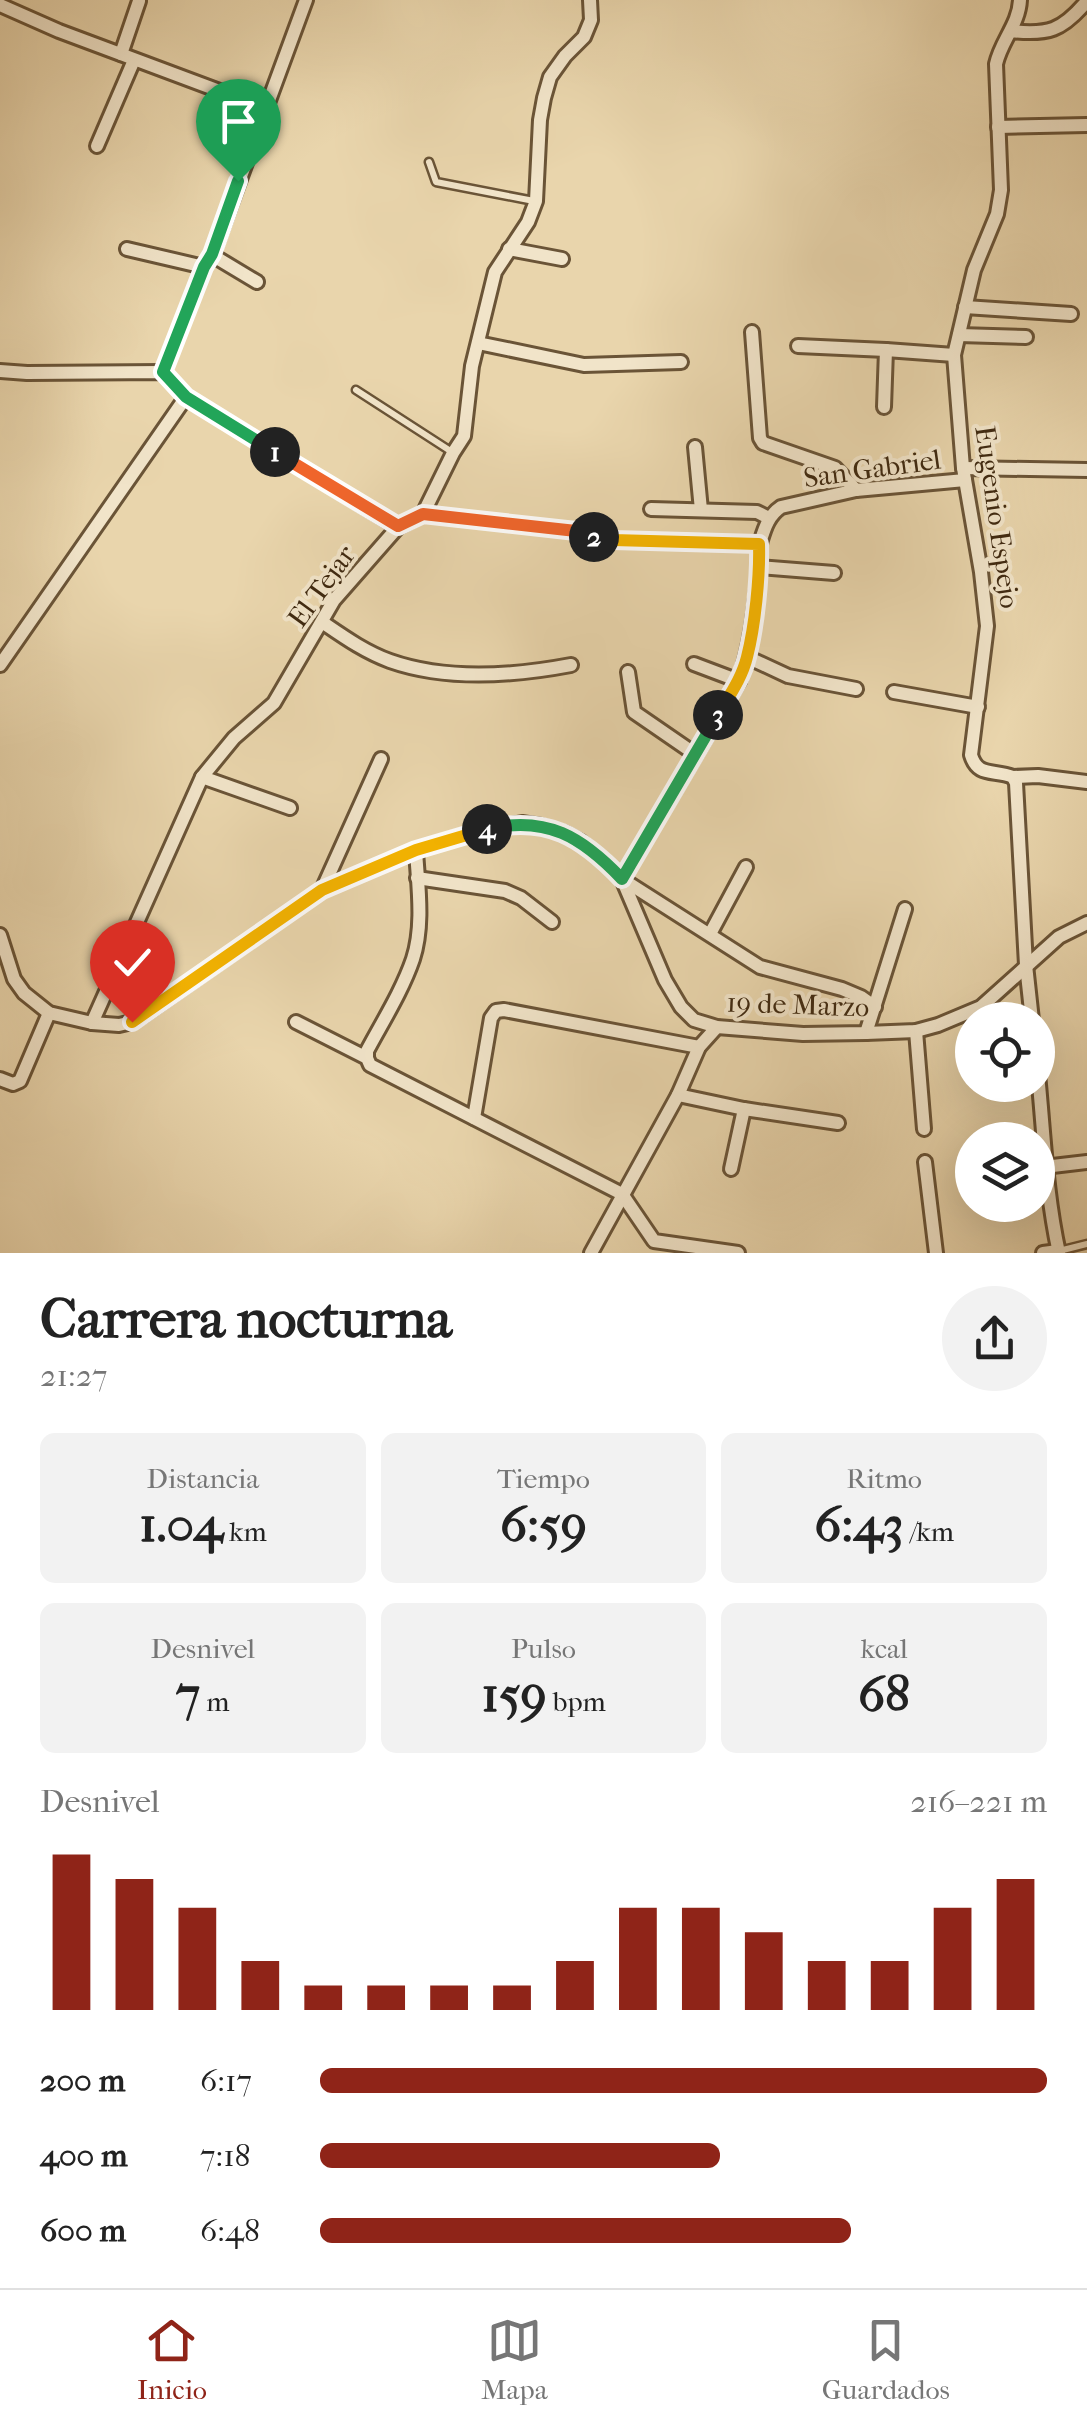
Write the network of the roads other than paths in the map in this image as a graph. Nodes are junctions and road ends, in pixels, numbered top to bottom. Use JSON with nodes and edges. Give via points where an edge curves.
{"nodes":[{"id":1,"x":306,"y":0,"type":"edge"},
{"id":2,"x":590,"y":0,"type":"edge"},
{"id":3,"x":1020,"y":0,"type":"edge"},
{"id":4,"x":139,"y":1,"type":"edge"},
{"id":5,"x":1087,"y":1,"type":"edge"},
{"id":6,"x":0,"y":5,"type":"edge"},
{"id":7,"x":1011,"y":32,"type":"junction"},
{"id":8,"x":128,"y":57,"type":"junction"},
{"id":9,"x":265,"y":108,"type":"junction"},
{"id":10,"x":1087,"y":124,"type":"edge"},
{"id":11,"x":998,"y":127,"type":"junction"},
{"id":12,"x":97,"y":146,"type":"dead end"},
{"id":13,"x":429,"y":162,"type":"dead end"},
{"id":14,"x":536,"y":201,"type":"junction"},
{"id":15,"x":127,"y":249,"type":"dead end"},
{"id":16,"x":509,"y":249,"type":"junction"},
{"id":17,"x":562,"y":260,"type":"dead end"},
{"id":18,"x":208,"y":261,"type":"junction"},
{"id":19,"x":257,"y":282,"type":"dead end"},
{"id":20,"x":965,"y":308,"type":"junction"},
{"id":21,"x":1070,"y":314,"type":"dead end"},
{"id":22,"x":752,"y":332,"type":"dead end"},
{"id":23,"x":959,"y":335,"type":"junction"},
{"id":24,"x":1026,"y":336,"type":"dead end"},
{"id":25,"x":478,"y":343,"type":"junction"},
{"id":26,"x":798,"y":346,"type":"dead end"},
{"id":27,"x":886,"y":350,"type":"junction"},
{"id":28,"x":954,"y":355,"type":"junction"},
{"id":29,"x":682,"y":362,"type":"dead end"},
{"id":30,"x":0,"y":371,"type":"edge"},
{"id":31,"x":163,"y":372,"type":"junction"},
{"id":32,"x":356,"y":390,"type":"dead end"},
{"id":33,"x":186,"y":397,"type":"junction"},
{"id":34,"x":884,"y":407,"type":"dead end"},
{"id":35,"x":695,"y":448,"type":"dead end"},
{"id":36,"x":453,"y":452,"type":"junction"},
{"id":37,"x":1087,"y":470,"type":"edge"},
{"id":38,"x":964,"y":474,"type":"junction"},
{"id":39,"x":856,"y":490,"type":"junction"},
{"id":40,"x":651,"y":508,"type":"dead end"},
{"id":41,"x":701,"y":510,"type":"junction"},
{"id":42,"x":423,"y":514,"type":"junction"},
{"id":43,"x":769,"y":518,"type":"junction"},
{"id":44,"x":398,"y":526,"type":"junction"},
{"id":45,"x":759,"y":544,"type":"junction"},
{"id":46,"x":760,"y":566,"type":"junction"},
{"id":47,"x":834,"y":573,"type":"dead end"},
{"id":48,"x":322,"y":622,"type":"junction"},
{"id":49,"x":748,"y":656,"type":"junction"},
{"id":50,"x":694,"y":664,"type":"dead end"},
{"id":51,"x":0,"y":665,"type":"edge"},
{"id":52,"x":570,"y":665,"type":"dead end"},
{"id":53,"x":628,"y":672,"type":"dead end"},
{"id":54,"x":738,"y":681,"type":"junction"},
{"id":55,"x":856,"y":690,"type":"dead end"},
{"id":56,"x":894,"y":692,"type":"dead end"},
{"id":57,"x":978,"y":707,"type":"junction"},
{"id":58,"x":696,"y":754,"type":"junction"},
{"id":59,"x":382,"y":759,"type":"dead end"},
{"id":60,"x":202,"y":777,"type":"junction"},
{"id":61,"x":1013,"y":777,"type":"junction"},
{"id":62,"x":1087,"y":782,"type":"edge"},
{"id":63,"x":290,"y":808,"type":"dead end"},
{"id":64,"x":417,"y":862,"type":"junction"},
{"id":65,"x":746,"y":867,"type":"dead end"},
{"id":66,"x":622,"y":879,"type":"junction"},
{"id":67,"x":322,"y":890,"type":"junction"},
{"id":68,"x":905,"y":909,"type":"dead end"},
{"id":69,"x":552,"y":922,"type":"dead end"},
{"id":70,"x":1087,"y":924,"type":"edge"},
{"id":71,"x":710,"y":934,"type":"junction"},
{"id":72,"x":0,"y":935,"type":"edge"},
{"id":73,"x":1026,"y":965,"type":"junction"},
{"id":74,"x":1030,"y":1002,"type":"edge"},
{"id":75,"x":875,"y":1007,"type":"junction"},
{"id":76,"x":45,"y":1020,"type":"junction"},
{"id":77,"x":92,"y":1022,"type":"junction"},
{"id":78,"x":296,"y":1022,"type":"dead end"},
{"id":79,"x":715,"y":1028,"type":"junction"},
{"id":80,"x":916,"y":1030,"type":"junction"},
{"id":81,"x":866,"y":1033,"type":"junction"},
{"id":82,"x":701,"y":1046,"type":"junction"},
{"id":83,"x":367,"y":1058,"type":"junction"},
{"id":84,"x":0,"y":1079,"type":"edge"},
{"id":85,"x":678,"y":1095,"type":"junction"},
{"id":86,"x":744,"y":1110,"type":"junction"},
{"id":87,"x":474,"y":1118,"type":"junction"},
{"id":88,"x":838,"y":1123,"type":"dead end"},
{"id":89,"x":924,"y":1129,"type":"dead end"},
{"id":90,"x":925,"y":1162,"type":"dead end"},
{"id":91,"x":1087,"y":1162,"type":"edge"},
{"id":92,"x":1055,"y":1166,"type":"edge"},
{"id":93,"x":731,"y":1169,"type":"dead end"},
{"id":94,"x":622,"y":1194,"type":"junction"},
{"id":95,"x":1054,"y":1222,"type":"edge"},
{"id":96,"x":1087,"y":1244,"type":"edge"},
{"id":97,"x":653,"y":1247,"type":"edge"},
{"id":98,"x":1059,"y":1252,"type":"edge"},
{"id":99,"x":592,"y":1253,"type":"edge"},
{"id":100,"x":738,"y":1253,"type":"edge"},
{"id":101,"x":936,"y":1253,"type":"edge"},
{"id":102,"x":1043,"y":1253,"type":"edge"}],
"edges":[{"from":1,"to":9,"type":"street"},
{"from":2,"to":14,"type":"street","via":[[584,37],[550,77],[544,98]]},
{"from":3,"to":7,"type":"street","name":"Eugenio Espejo"},
{"from":4,"to":8,"type":"street"},
{"from":5,"to":7,"type":"street","via":[[1052,30]]},
{"from":6,"to":8,"type":"street"},
{"from":7,"to":11,"type":"street","name":"Eugenio Espejo","via":[[996,64]]},
{"from":8,"to":9,"type":"street"},
{"from":8,"to":12,"type":"street"},
{"from":9,"to":18,"type":"street"},
{"from":10,"to":11,"type":"street"},
{"from":11,"to":20,"type":"street","name":"Eugenio Espejo","via":[[1002,190]]},
{"from":13,"to":14,"type":"lane","via":[[436,182]]},
{"from":14,"to":16,"type":"street"},
{"from":15,"to":18,"type":"street"},
{"from":16,"to":17,"type":"street"},
{"from":16,"to":25,"type":"street","via":[[495,272]]},
{"from":18,"to":19,"type":"street"},
{"from":18,"to":31,"type":"street"},
{"from":20,"to":21,"type":"street"},
{"from":20,"to":23,"type":"street","name":"Eugenio Espejo"},
{"from":22,"to":39,"type":"street","via":[[763,443],[835,468]]},
{"from":23,"to":24,"type":"street"},
{"from":23,"to":28,"type":"street","name":"Eugenio Espejo"},
{"from":25,"to":29,"type":"street","via":[[584,365]]},
{"from":25,"to":36,"type":"street","via":[[464,436]]},
{"from":26,"to":27,"type":"street"},
{"from":27,"to":28,"type":"street"},
{"from":27,"to":34,"type":"street"},
{"from":28,"to":38,"type":"street","name":"Eugenio Espejo"},
{"from":30,"to":31,"type":"street"},
{"from":31,"to":33,"type":"street"},
{"from":32,"to":36,"type":"lane"},
{"from":33,"to":44,"type":"street"},
{"from":33,"to":51,"type":"street"},
{"from":35,"to":41,"type":"street"},
{"from":36,"to":42,"type":"street"},
{"from":37,"to":38,"type":"street","name":"San Gabriel"},
{"from":38,"to":39,"type":"street","name":"San Gabriel"},
{"from":38,"to":57,"type":"street","name":"Eugenio Espejo","via":[[987,626]]},
{"from":39,"to":43,"type":"street","name":"San Gabriel","via":[[781,507]]},
{"from":40,"to":41,"type":"street"},
{"from":41,"to":43,"type":"street"},
{"from":42,"to":44,"type":"street","name":"El Tejar"},
{"from":42,"to":45,"type":"street","via":[[613,540]]},
{"from":43,"to":45,"type":"street"},
{"from":44,"to":48,"type":"street","name":"El Tejar"},
{"from":45,"to":46,"type":"street"},
{"from":46,"to":47,"type":"street"},
{"from":46,"to":49,"type":"street"},
{"from":48,"to":52,"type":"street","via":[[357,646],[415,668],[523,674]]},
{"from":48,"to":60,"type":"street","name":"El Tejar","via":[[274,703]]},
{"from":49,"to":54,"type":"street"},
{"from":49,"to":55,"type":"street","via":[[788,676]]},
{"from":50,"to":54,"type":"street"},
{"from":53,"to":58,"type":"street","via":[[634,712]]},
{"from":54,"to":58,"type":"street"},
{"from":56,"to":57,"type":"street"},
{"from":57,"to":61,"type":"street","name":"Eugenio Espejo","via":[[974,764]]},
{"from":58,"to":66,"type":"street"},
{"from":59,"to":67,"type":"street"},
{"from":60,"to":63,"type":"street"},
{"from":60,"to":77,"type":"street","name":"El Tejar"},
{"from":61,"to":62,"type":"street"},
{"from":61,"to":73,"type":"street"},
{"from":64,"to":66,"type":"street","name":"19 de Marzo","via":[[499,826],[522,823],[581,842]]},
{"from":64,"to":67,"type":"street","name":"19 de Marzo"},
{"from":64,"to":69,"type":"street","via":[[521,898]]},
{"from":64,"to":83,"type":"street","via":[[420,916],[413,958]]},
{"from":65,"to":71,"type":"street"},
{"from":66,"to":71,"type":"street"},
{"from":66,"to":79,"type":"street","name":"19 de Marzo","via":[[681,1007]]},
{"from":67,"to":77,"type":"street","name":"19 de Marzo","via":[[132,1022]]},
{"from":68,"to":75,"type":"street"},
{"from":70,"to":73,"type":"street","name":"19 de Marzo"},
{"from":71,"to":75,"type":"street","via":[[760,968],[842,988]]},
{"from":72,"to":76,"type":"street","via":[[14,978]]},
{"from":73,"to":74,"type":"street"},
{"from":73,"to":80,"type":"street","name":"19 de Marzo","via":[[981,1007]]},
{"from":75,"to":81,"type":"street"},
{"from":76,"to":77,"type":"street","name":"19 de Marzo"},
{"from":76,"to":84,"type":"street","via":[[20,1081]]},
{"from":78,"to":83,"type":"street"},
{"from":79,"to":81,"type":"street","name":"19 de Marzo"},
{"from":79,"to":82,"type":"street"},
{"from":80,"to":81,"type":"street","name":"19 de Marzo"},
{"from":80,"to":89,"type":"street"},
{"from":82,"to":85,"type":"street"},
{"from":82,"to":87,"type":"street","via":[[496,1011]]},
{"from":83,"to":87,"type":"street","via":[[370,1066]]},
{"from":85,"to":86,"type":"street"},
{"from":85,"to":94,"type":"street"},
{"from":86,"to":88,"type":"street"},
{"from":86,"to":93,"type":"street"},
{"from":87,"to":94,"type":"street"},
{"from":90,"to":101,"type":"street"},
{"from":91,"to":92,"type":"street"},
{"from":94,"to":97,"type":"street"},
{"from":94,"to":99,"type":"street"},
{"from":95,"to":98,"type":"street"},
{"from":96,"to":98,"type":"lane"},
{"from":97,"to":100,"type":"street"},
{"from":98,"to":102,"type":"street"}]}
